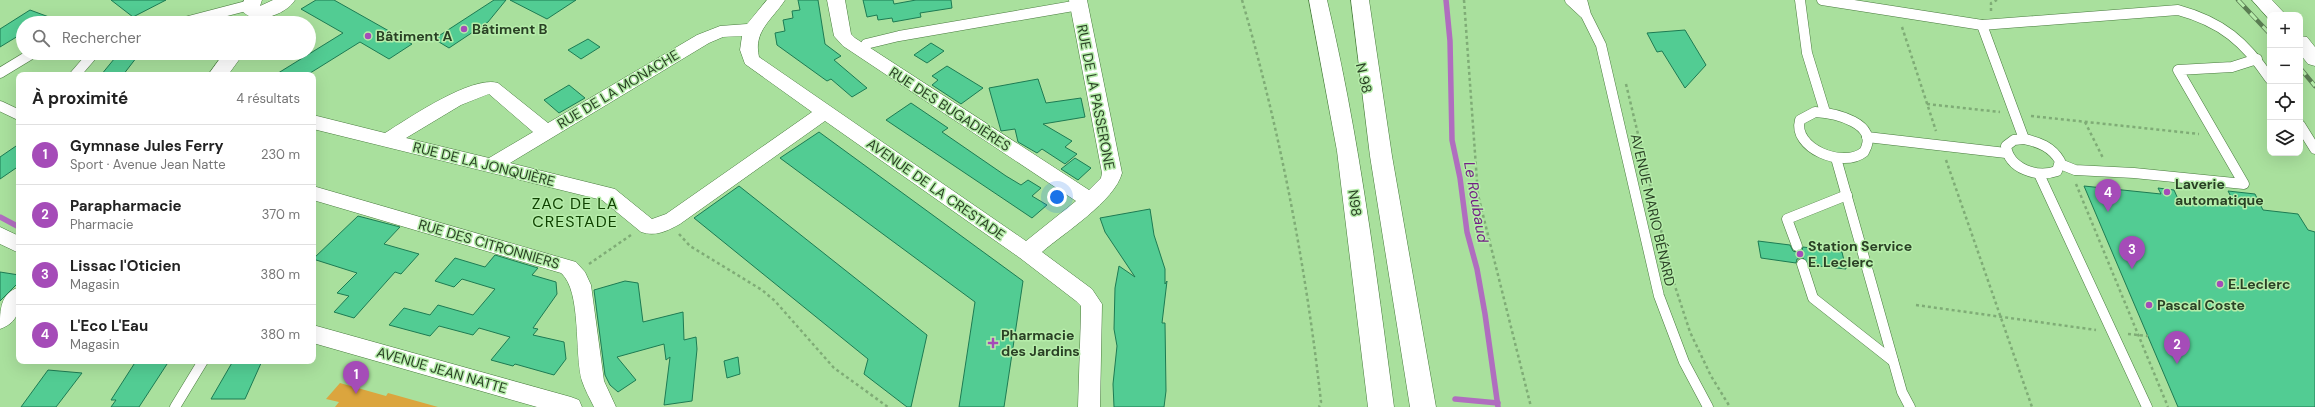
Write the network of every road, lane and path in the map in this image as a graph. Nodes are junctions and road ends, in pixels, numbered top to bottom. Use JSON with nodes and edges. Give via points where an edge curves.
{"nodes":[{"id":1,"x":286,"y":0,"type":"edge"},
{"id":2,"x":776,"y":0,"type":"edge"},
{"id":3,"x":836,"y":0,"type":"edge"},
{"id":4,"x":1242,"y":0,"type":"edge"},
{"id":5,"x":1318,"y":0,"type":"edge"},
{"id":6,"x":1346,"y":0,"type":"edge"},
{"id":7,"x":1360,"y":0,"type":"edge"},
{"id":8,"x":1464,"y":0,"type":"edge"},
{"id":9,"x":1570,"y":0,"type":"edge"},
{"id":10,"x":1582,"y":0,"type":"edge"},
{"id":11,"x":1800,"y":0,"type":"edge"},
{"id":12,"x":1822,"y":0,"type":"edge"},
{"id":13,"x":2261,"y":0,"type":"edge"},
{"id":14,"x":1079,"y":3,"type":"edge"},
{"id":15,"x":254,"y":10,"type":"edge"},
{"id":16,"x":1898,"y":12,"type":"junction"},
{"id":17,"x":2273,"y":12,"type":"edge"},
{"id":18,"x":1586,"y":15,"type":"junction"},
{"id":19,"x":220,"y":16,"type":"edge"},
{"id":20,"x":1982,"y":25,"type":"junction"},
{"id":21,"x":752,"y":29,"type":"junction"},
{"id":22,"x":866,"y":44,"type":"dead end"},
{"id":23,"x":2303,"y":45,"type":"edge"},
{"id":24,"x":2257,"y":59,"type":"junction"},
{"id":25,"x":2315,"y":59,"type":"edge"},
{"id":26,"x":21,"y":60,"type":"edge"},
{"id":27,"x":88,"y":60,"type":"edge"},
{"id":28,"x":229,"y":60,"type":"edge"},
{"id":29,"x":78,"y":72,"type":"edge"},
{"id":30,"x":220,"y":72,"type":"edge"},
{"id":31,"x":0,"y":73,"type":"edge"},
{"id":32,"x":2267,"y":74,"type":"edge"},
{"id":33,"x":1626,"y":83,"type":"dead end"},
{"id":34,"x":1927,"y":104,"type":"junction"},
{"id":35,"x":0,"y":106,"type":"edge"},
{"id":36,"x":825,"y":112,"type":"junction"},
{"id":37,"x":1825,"y":112,"type":"junction"},
{"id":38,"x":16,"y":114,"type":"edge"},
{"id":39,"x":2016,"y":114,"type":"junction"},
{"id":40,"x":2085,"y":122,"type":"junction"},
{"id":41,"x":316,"y":123,"type":"edge"},
{"id":42,"x":2303,"y":130,"type":"edge"},
{"id":43,"x":546,"y":132,"type":"junction"},
{"id":44,"x":1867,"y":137,"type":"junction"},
{"id":45,"x":2217,"y":137,"type":"junction"},
{"id":46,"x":2024,"y":139,"type":"junction"},
{"id":47,"x":386,"y":141,"type":"junction"},
{"id":48,"x":1941,"y":146,"type":"junction"},
{"id":49,"x":2315,"y":148,"type":"edge"},
{"id":50,"x":2006,"y":153,"type":"junction"},
{"id":51,"x":1382,"y":156,"type":"junction"},
{"id":52,"x":1836,"y":158,"type":"junction"},
{"id":53,"x":2060,"y":164,"type":"junction"},
{"id":54,"x":490,"y":166,"type":"junction"},
{"id":55,"x":2105,"y":171,"type":"junction"},
{"id":56,"x":2039,"y":174,"type":"junction"},
{"id":57,"x":2082,"y":183,"type":"dead end"},
{"id":58,"x":316,"y":194,"type":"edge"},
{"id":59,"x":1847,"y":195,"type":"junction"},
{"id":60,"x":1090,"y":201,"type":"junction"},
{"id":61,"x":673,"y":219,"type":"junction"},
{"id":62,"x":645,"y":226,"type":"junction"},
{"id":63,"x":0,"y":235,"type":"edge"},
{"id":64,"x":16,"y":243,"type":"edge"},
{"id":65,"x":1797,"y":246,"type":"dead end"},
{"id":66,"x":1027,"y":252,"type":"junction"},
{"id":67,"x":1802,"y":264,"type":"dead end"},
{"id":68,"x":576,"y":274,"type":"junction"},
{"id":69,"x":16,"y":300,"type":"edge"},
{"id":70,"x":1916,"y":305,"type":"dead end"},
{"id":71,"x":2000,"y":318,"type":"junction"},
{"id":72,"x":0,"y":319,"type":"edge"},
{"id":73,"x":2111,"y":332,"type":"junction"},
{"id":74,"x":316,"y":335,"type":"edge"},
{"id":75,"x":2136,"y":335,"type":"junction"},
{"id":76,"x":2148,"y":336,"type":"dead end"},
{"id":77,"x":1893,"y":361,"type":"junction"},
{"id":78,"x":201,"y":364,"type":"edge"},
{"id":79,"x":175,"y":407,"type":"edge"},
{"id":80,"x":571,"y":407,"type":"edge"},
{"id":81,"x":605,"y":407,"type":"edge"},
{"id":82,"x":888,"y":407,"type":"edge"},
{"id":83,"x":1089,"y":407,"type":"edge"},
{"id":84,"x":1319,"y":407,"type":"edge"},
{"id":85,"x":1381,"y":407,"type":"edge"},
{"id":86,"x":1423,"y":407,"type":"edge"},
{"id":87,"x":1530,"y":407,"type":"edge"},
{"id":88,"x":1708,"y":407,"type":"edge"},
{"id":89,"x":1730,"y":407,"type":"edge"},
{"id":90,"x":1910,"y":407,"type":"edge"},
{"id":91,"x":2032,"y":407,"type":"edge"},
{"id":92,"x":2147,"y":407,"type":"edge"},
{"id":93,"x":2168,"y":407,"type":"edge"}],
"edges":[{"from":1,"to":15,"type":"main road","via":[[271,9]]},
{"from":2,"to":21,"type":"street","name":"AVENUE DE LA CRESTADE"},
{"from":3,"to":60,"type":"street","name":"RUE DES BUGADIÈRES","via":[[843,36],[849,42]]},
{"from":4,"to":84,"type":"path","via":[[1289,192],[1314,339],[1321,402]]},
{"from":5,"to":85,"type":"main road","name":"N98","number":"N 98","via":[[1328,40],[1355,199]]},
{"from":6,"to":51,"type":"main road","name":"N 98"},
{"from":7,"to":51,"type":"main road"},
{"from":8,"to":87,"type":"path","via":[[1478,195]]},
{"from":9,"to":18,"type":"lane","name":"AVENUE MARIO BÉNARD"},
{"from":10,"to":18,"type":"lane","name":"AVENUE MARIO BÉNARD"},
{"from":11,"to":37,"type":"lane","via":[[1807,53]]},
{"from":12,"to":16,"type":"lane"},
{"from":13,"to":17,"type":"main road"},
{"from":14,"to":22,"type":"lane"},
{"from":14,"to":60,"type":"street","name":"RUE DE LA PASSERONE","via":[[1112,173],[1110,182]]},
{"from":15,"to":19,"type":"lane"},
{"from":16,"to":20,"type":"lane"},
{"from":16,"to":34,"type":"path"},
{"from":18,"to":88,"type":"lane","name":"AVENUE MARIO BÉNARD","via":[[1601,45],[1658,296],[1684,362]]},
{"from":20,"to":24,"type":"lane","via":[[2178,10],[2210,19],[2234,34]]},
{"from":20,"to":39,"type":"lane"},
{"from":21,"to":36,"type":"street","name":"AVENUE DE LA CRESTADE","via":[[747,48],[751,60]]},
{"from":21,"to":43,"type":"street","name":"RUE DE LA MONACHE","via":[[720,32],[703,38]]},
{"from":23,"to":25,"type":"main road"},
{"from":24,"to":32,"type":"lane"},
{"from":24,"to":45,"type":"lane","via":[[2232,67],[2178,70]]},
{"from":26,"to":31,"type":"lane"},
{"from":27,"to":29,"type":"lane"},
{"from":28,"to":30,"type":"main road"},
{"from":33,"to":89,"type":"path","via":[[1673,280],[1690,332],[1711,376]]},
{"from":34,"to":39,"type":"path"},
{"from":34,"to":48,"type":"path"},
{"from":35,"to":38,"type":"lane"},
{"from":36,"to":61,"type":"street"},
{"from":36,"to":66,"type":"street","name":"AVENUE DE LA CRESTADE"},
{"from":37,"to":44,"type":"lane","via":[[1847,118]]},
{"from":37,"to":52,"type":"lane","via":[[1806,115],[1800,120],[1798,127],[1800,134],[1814,149]]},
{"from":39,"to":40,"type":"path"},
{"from":39,"to":46,"type":"lane"},
{"from":40,"to":45,"type":"path"},
{"from":40,"to":55,"type":"path","via":[[2106,164]]},
{"from":41,"to":47,"type":"street","name":"RUE DE LA JONQUIÈRE"},
{"from":42,"to":49,"type":"lane"},
{"from":43,"to":47,"type":"street","via":[[492,87],[486,87],[466,95]]},
{"from":43,"to":54,"type":"street","name":"RUE DE LA MONACHE"},
{"from":44,"to":48,"type":"lane"},
{"from":44,"to":52,"type":"lane","via":[[1864,152],[1857,156]]},
{"from":45,"to":55,"type":"lane","via":[[2244,184]]},
{"from":46,"to":50,"type":"lane","via":[[2014,140],[2008,144]]},
{"from":46,"to":53,"type":"lane","via":[[2049,148],[2056,154]]},
{"from":47,"to":54,"type":"street","name":"RUE DE LA JONQUIÈRE"},
{"from":48,"to":50,"type":"lane"},
{"from":48,"to":71,"type":"path"},
{"from":50,"to":56,"type":"lane","via":[[2016,165]]},
{"from":51,"to":86,"type":"main road"},
{"from":52,"to":59,"type":"lane"},
{"from":53,"to":55,"type":"lane","via":[[2075,170]]},
{"from":53,"to":56,"type":"lane","via":[[2055,172]]},
{"from":54,"to":62,"type":"street","name":"RUE DE LA JONQUIÈRE","via":[[608,194]]},
{"from":56,"to":73,"type":"lane","via":[[2082,262]]},
{"from":57,"to":75,"type":"path","via":[[2076,184]]},
{"from":58,"to":68,"type":"street","name":"RUE DES CITRONNIERS","via":[[530,257],[563,264]]},
{"from":59,"to":65,"type":"lane","via":[[1787,219]]},
{"from":59,"to":77,"type":"lane"},
{"from":60,"to":66,"type":"street","name":"RUE DE LA PASSERONE"},
{"from":61,"to":62,"type":"street","via":[[660,226]]},
{"from":61,"to":82,"type":"path","via":[[678,233],[690,246],[762,290],[834,368]]},
{"from":62,"to":68,"type":"path"},
{"from":63,"to":64,"type":"street"},
{"from":66,"to":83,"type":"street","name":"AVENUE DE LA CRESTADE","via":[[1078,289],[1091,304]]},
{"from":67,"to":77,"type":"lane","via":[[1813,298]]},
{"from":68,"to":81,"type":"street","name":"RUE DES CITRONNIERS","via":[[583,296],[593,381]]},
{"from":69,"to":72,"type":"main road"},
{"from":70,"to":71,"type":"path"},
{"from":71,"to":73,"type":"path"},
{"from":71,"to":91,"type":"path"},
{"from":73,"to":75,"type":"path"},
{"from":73,"to":92,"type":"lane"},
{"from":74,"to":80,"type":"street","name":"AVENUE JEAN NATTE"},
{"from":75,"to":76,"type":"path"},
{"from":75,"to":93,"type":"path"},
{"from":77,"to":90,"type":"lane","via":[[1902,392]]},
{"from":78,"to":79,"type":"lane"}]}
